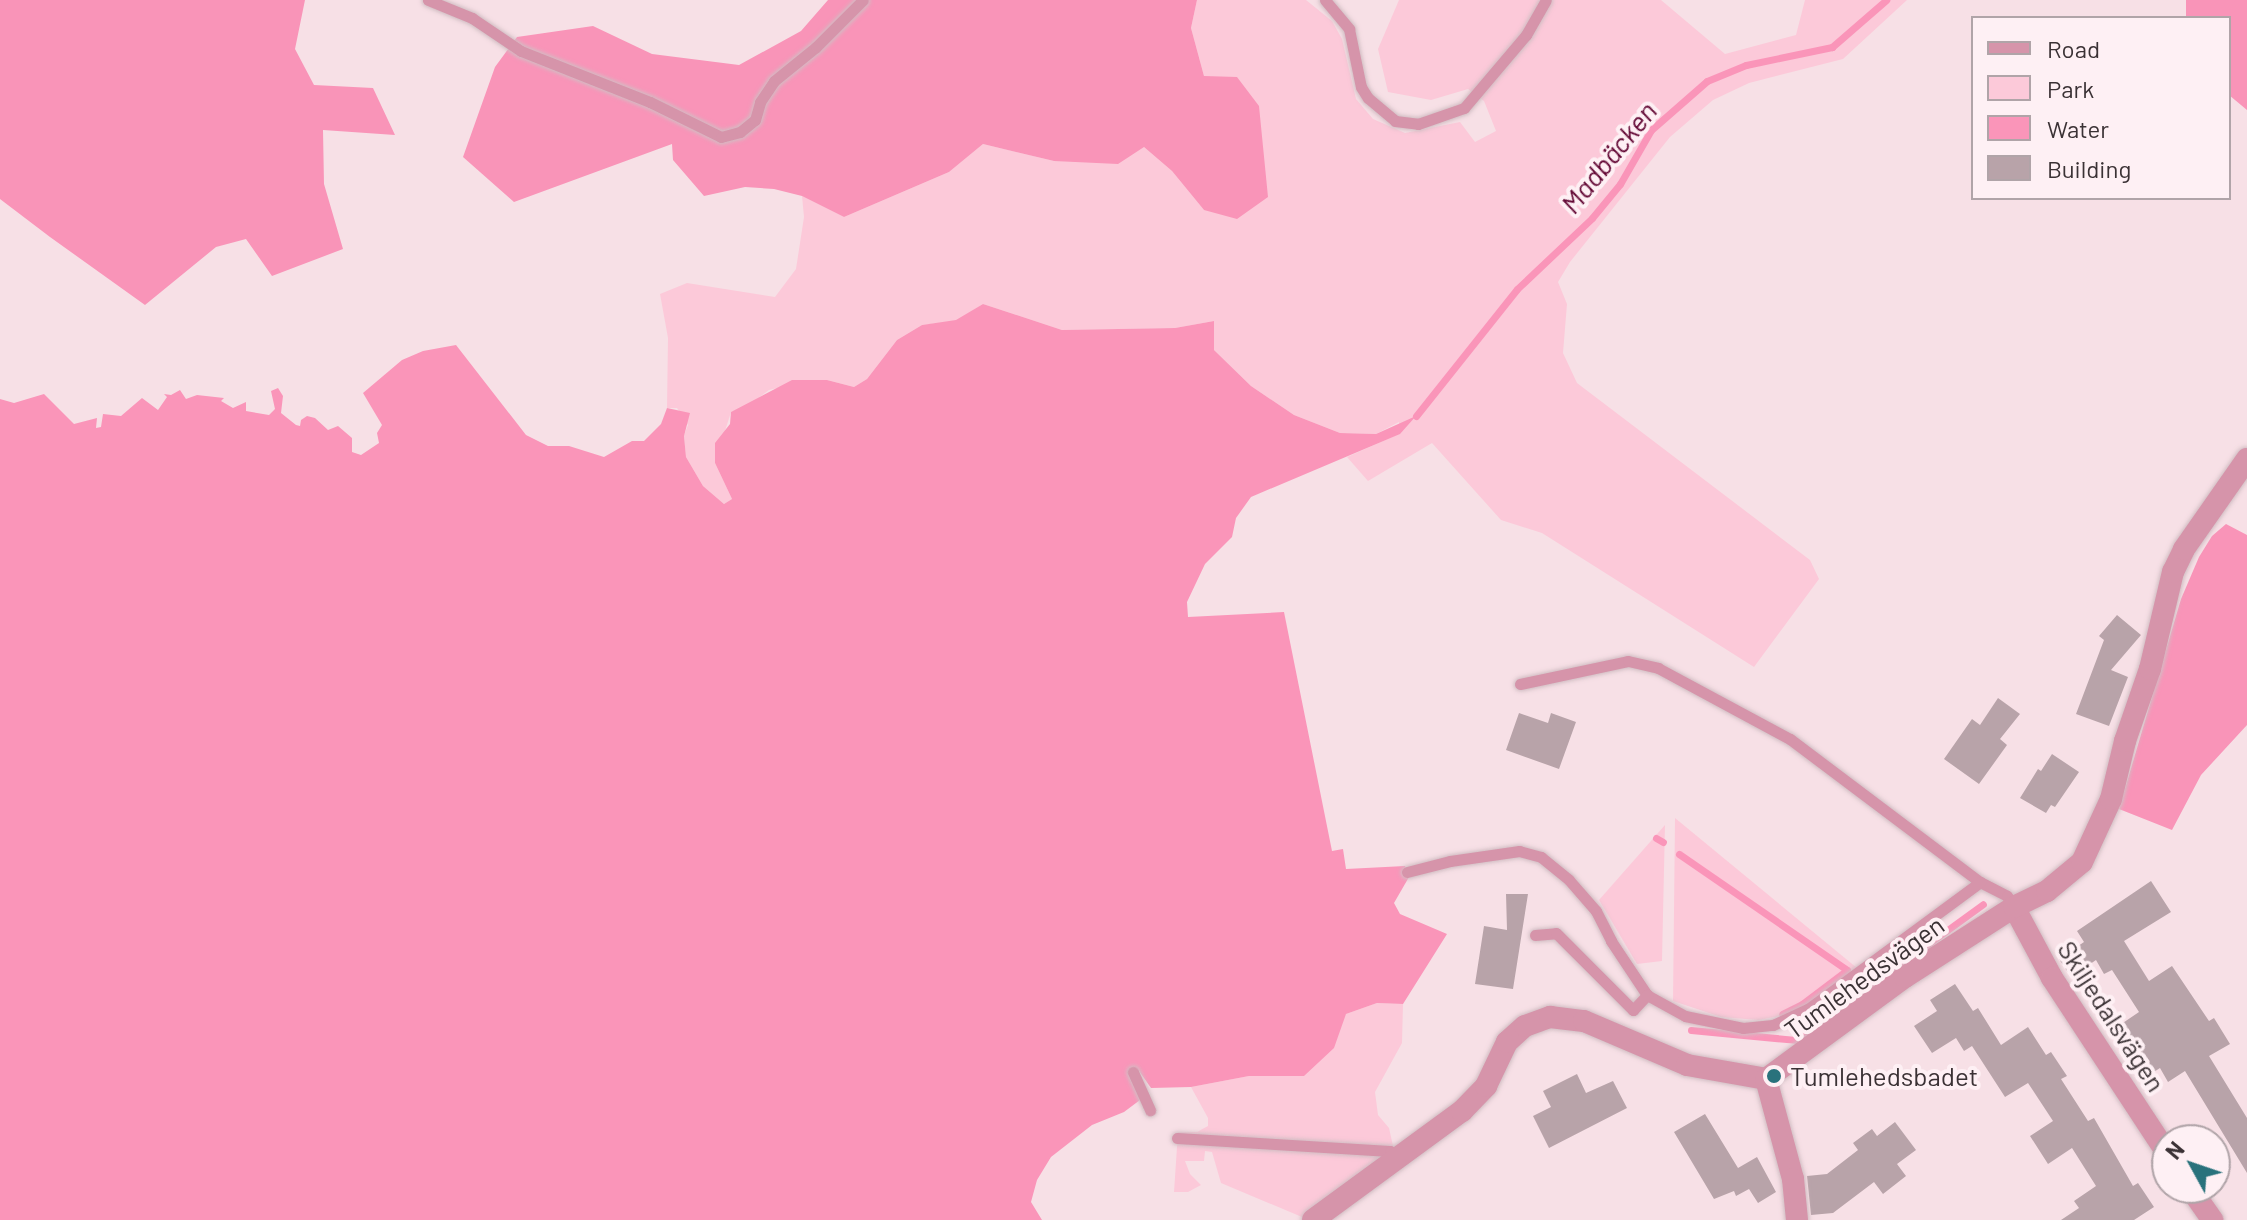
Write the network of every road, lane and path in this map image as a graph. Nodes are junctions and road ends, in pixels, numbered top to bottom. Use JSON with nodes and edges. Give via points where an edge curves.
{"nodes":[{"id":1,"x":428,"y":0,"type":"edge"},
{"id":2,"x":863,"y":0,"type":"edge"},
{"id":3,"x":1325,"y":0,"type":"edge"},
{"id":4,"x":1546,"y":0,"type":"edge"},
{"id":5,"x":2247,"y":459,"type":"edge"},
{"id":6,"x":1520,"y":684,"type":"dead end"},
{"id":7,"x":1407,"y":872,"type":"dead end"},
{"id":8,"x":1980,"y":882,"type":"junction"},
{"id":9,"x":2014,"y":907,"type":"junction"},
{"id":10,"x":1535,"y":935,"type":"dead end"},
{"id":11,"x":1647,"y":995,"type":"junction"},
{"id":12,"x":1133,"y":1072,"type":"dead end"},
{"id":13,"x":1766,"y":1079,"type":"junction"},
{"id":14,"x":1150,"y":1110,"type":"dead end"},
{"id":15,"x":2151,"y":1129,"type":"edge"},
{"id":16,"x":1177,"y":1138,"type":"dead end"},
{"id":17,"x":1397,"y":1156,"type":"junction"},
{"id":18,"x":1313,"y":1220,"type":"edge"},
{"id":19,"x":1797,"y":1220,"type":"edge"}],
"edges":[{"from":1,"to":2,"type":"lane","via":[[472,18],[521,51],[650,102],[721,137],[740,132],[755,120],[767,89]]},
{"from":3,"to":4,"type":"lane","via":[[1349,29],[1368,98],[1395,121],[1418,124],[1464,108],[1526,35]]},
{"from":5,"to":9,"type":"street","name":"Tumlehedsvägen","via":[[2173,572],[2150,669],[2090,851],[2047,891]]},
{"from":6,"to":8,"type":"lane","via":[[1628,661],[1658,668],[1790,739]]},
{"from":7,"to":11,"type":"lane","via":[[1519,851],[1541,857],[1596,911]]},
{"from":8,"to":9,"type":"lane","via":[[2007,896]]},
{"from":8,"to":11,"type":"lane","via":[[1837,990],[1773,1025],[1726,1027],[1685,1016]]},
{"from":9,"to":13,"type":"street","name":"Tumlehedsvägen","via":[[1905,977]]},
{"from":9,"to":15,"type":"street","name":"Skiljedalsvägen","via":[[2052,978]]},
{"from":10,"to":11,"type":"lane","via":[[1556,933],[1633,1010]]},
{"from":12,"to":14,"type":"lane"},
{"from":13,"to":17,"type":"street","via":[[1687,1065],[1584,1021],[1550,1017],[1525,1026],[1507,1042],[1486,1086],[1462,1111]]},
{"from":13,"to":19,"type":"street","via":[[1793,1179]]},
{"from":16,"to":17,"type":"lane","via":[[1390,1151]]},
{"from":17,"to":18,"type":"street"}]}
